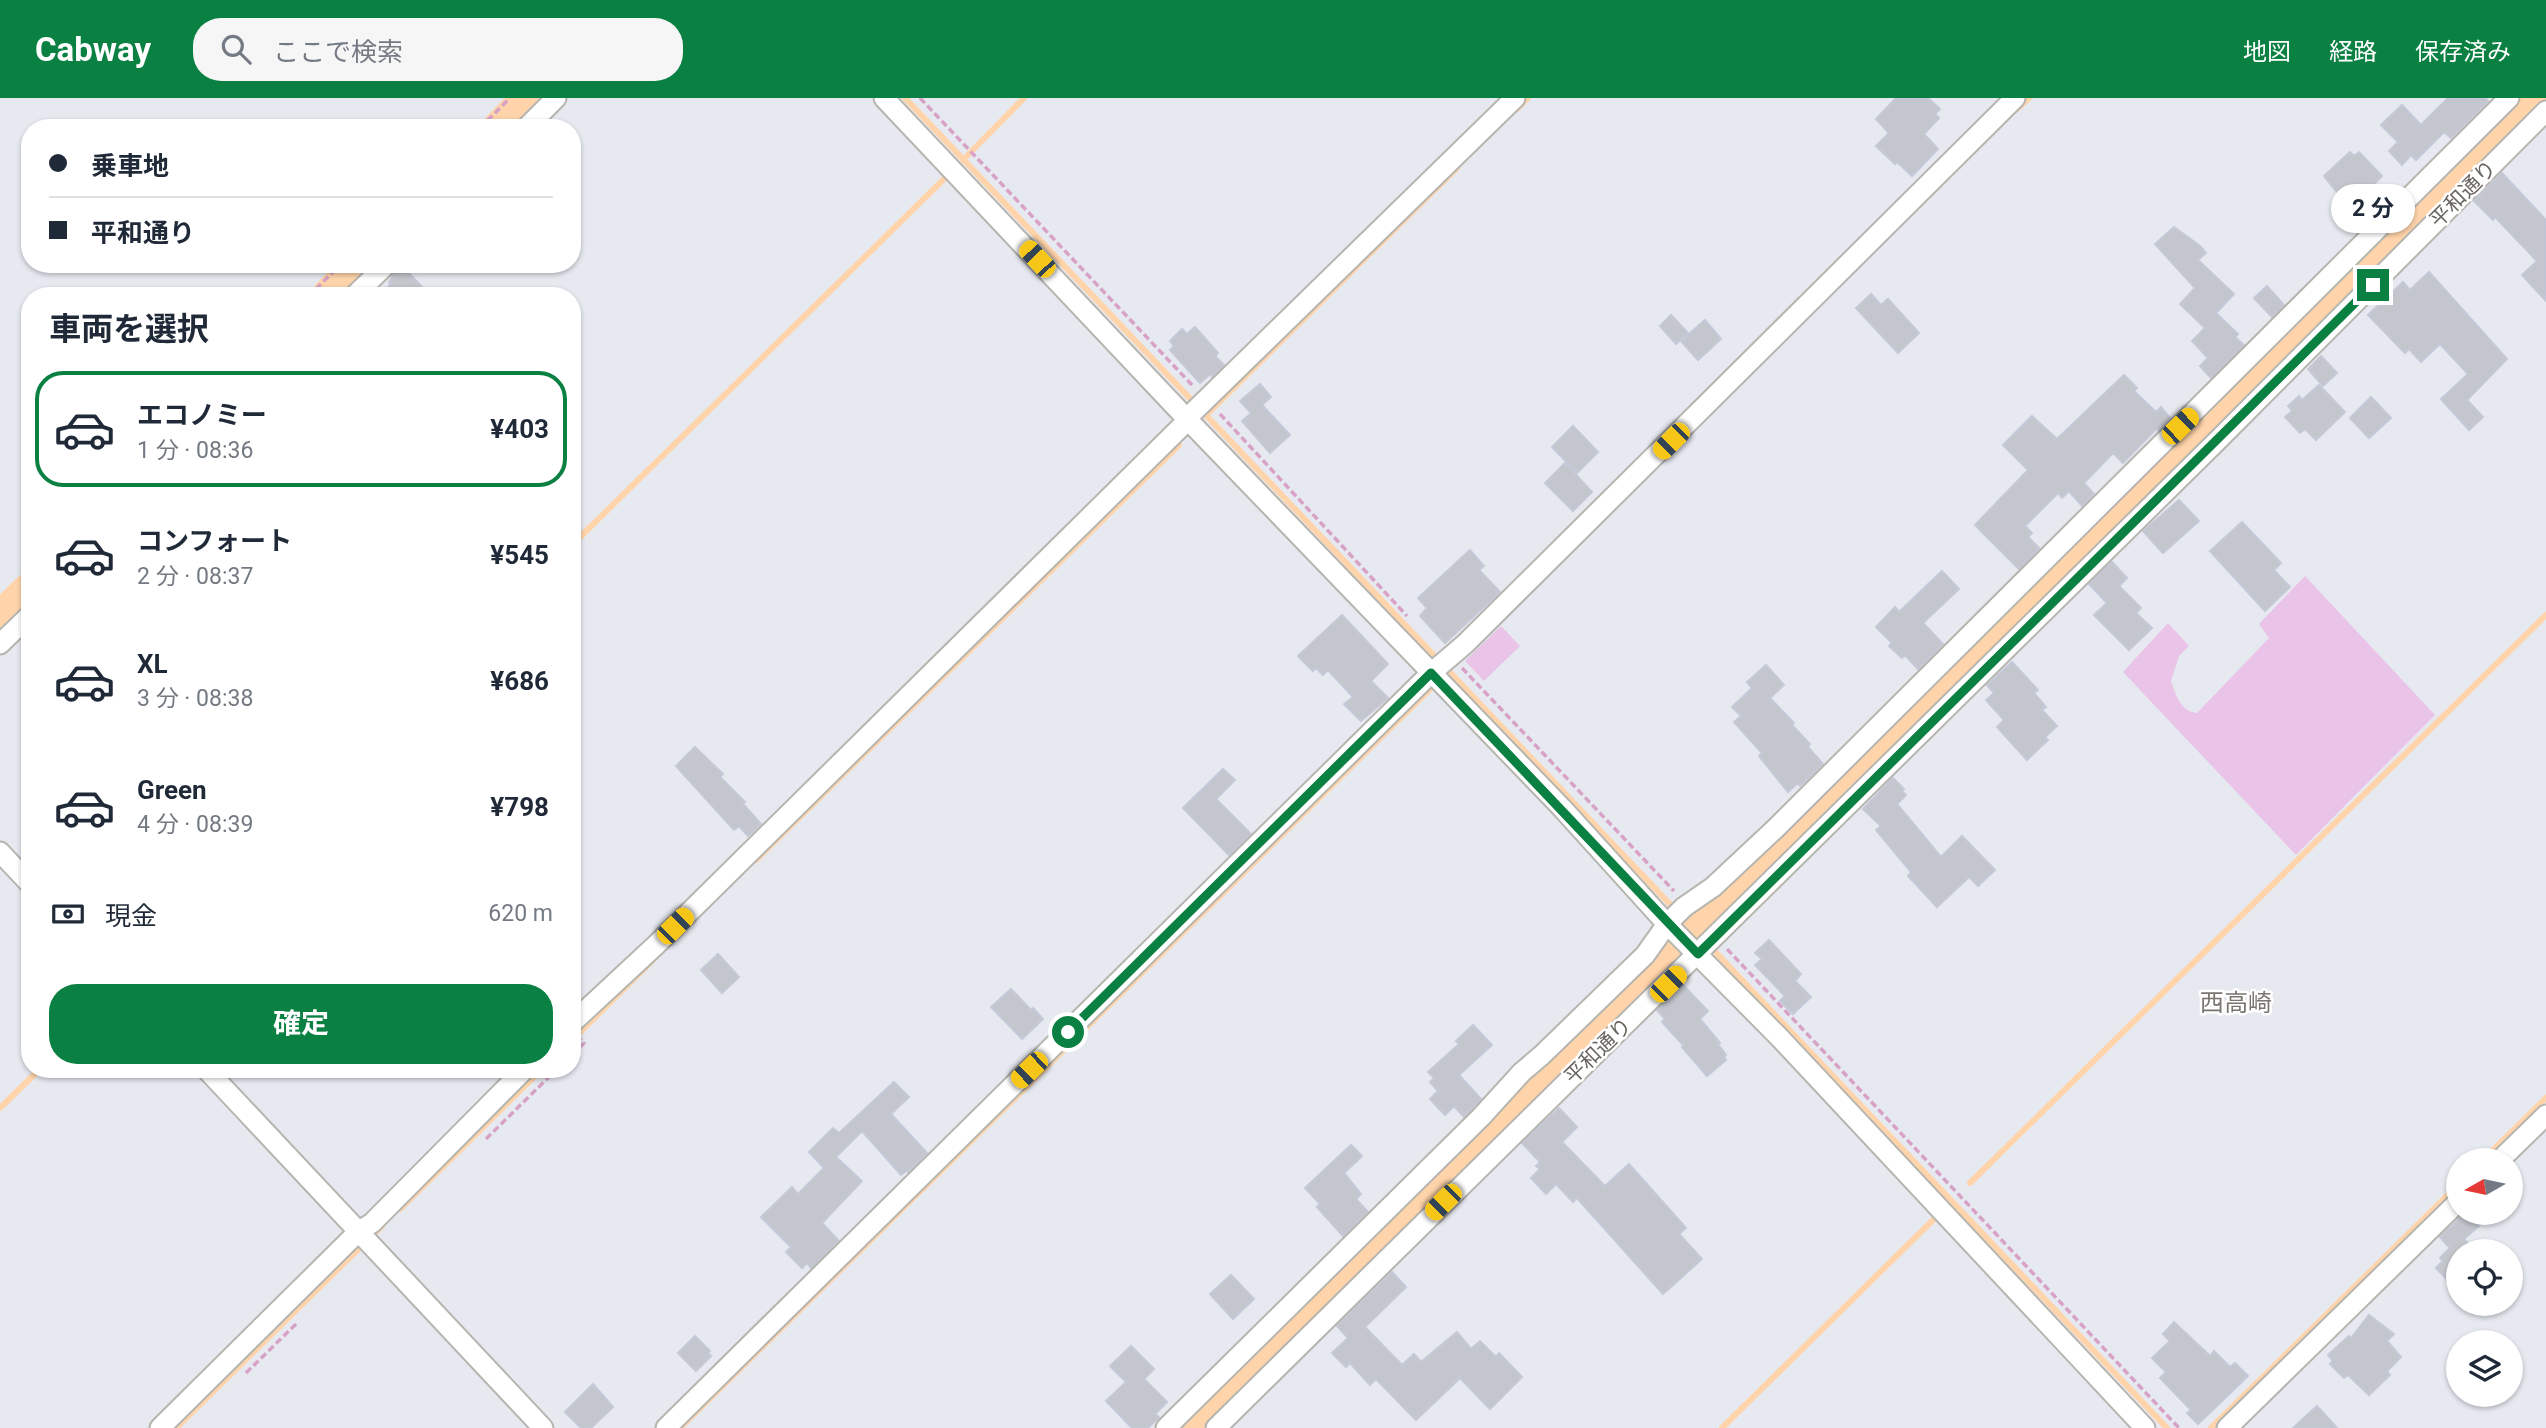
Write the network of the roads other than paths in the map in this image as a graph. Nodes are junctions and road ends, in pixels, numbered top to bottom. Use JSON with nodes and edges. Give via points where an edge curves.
{"nodes":[{"id":1,"x":556,"y":98,"type":"edge"},
{"id":2,"x":884,"y":98,"type":"edge"},
{"id":3,"x":1515,"y":98,"type":"edge"},
{"id":4,"x":2015,"y":98,"type":"edge"},
{"id":5,"x":2510,"y":98,"type":"edge"},
{"id":6,"x":2546,"y":111,"type":"edge"},
{"id":7,"x":535,"y":119,"type":"edge"},
{"id":8,"x":378,"y":273,"type":"edge"},
{"id":9,"x":363,"y":287,"type":"edge"},
{"id":10,"x":1199,"y":410,"type":"junction"},
{"id":11,"x":21,"y":624,"type":"edge"},
{"id":12,"x":0,"y":644,"type":"edge"},
{"id":13,"x":1443,"y":666,"type":"junction"},
{"id":14,"x":0,"y":852,"type":"edge"},
{"id":15,"x":21,"y":874,"type":"edge"},
{"id":16,"x":1677,"y":916,"type":"junction"},
{"id":17,"x":1704,"y":947,"type":"junction"},
{"id":18,"x":581,"y":1027,"type":"edge"},
{"id":19,"x":215,"y":1078,"type":"edge"},
{"id":20,"x":516,"y":1078,"type":"edge"},
{"id":21,"x":2546,"y":1115,"type":"edge"},
{"id":22,"x":2512,"y":1148,"type":"edge"},
{"id":23,"x":2446,"y":1214,"type":"edge"},
{"id":24,"x":364,"y":1236,"type":"junction"},
{"id":25,"x":160,"y":1428,"type":"edge"},
{"id":26,"x":543,"y":1428,"type":"edge"},
{"id":27,"x":666,"y":1428,"type":"edge"},
{"id":28,"x":1166,"y":1428,"type":"edge"},
{"id":29,"x":1216,"y":1428,"type":"edge"},
{"id":30,"x":2145,"y":1428,"type":"edge"},
{"id":31,"x":2227,"y":1428,"type":"edge"}],
"edges":[{"from":1,"to":7,"type":"street"},
{"from":2,"to":10,"type":"street"},
{"from":3,"to":10,"type":"street"},
{"from":4,"to":13,"type":"street"},
{"from":5,"to":16,"type":"street","via":[[1775,829]]},
{"from":6,"to":17,"type":"street","name":"平和通り"},
{"from":8,"to":9,"type":"street"},
{"from":10,"to":13,"type":"street"},
{"from":10,"to":18,"type":"street","via":[[657,944]]},
{"from":11,"to":12,"type":"street"},
{"from":13,"to":16,"type":"street","via":[[1562,808]]},
{"from":13,"to":27,"type":"street"},
{"from":14,"to":15,"type":"street"},
{"from":16,"to":17,"type":"street"},
{"from":16,"to":28,"type":"street","via":[[1645,955]]},
{"from":17,"to":29,"type":"street","name":"平和通り"},
{"from":17,"to":30,"type":"street","via":[[1779,1037]]},
{"from":19,"to":24,"type":"street"},
{"from":20,"to":24,"type":"street"},
{"from":21,"to":22,"type":"street"},
{"from":23,"to":31,"type":"street"},
{"from":24,"to":25,"type":"street"},
{"from":24,"to":26,"type":"street"}]}
